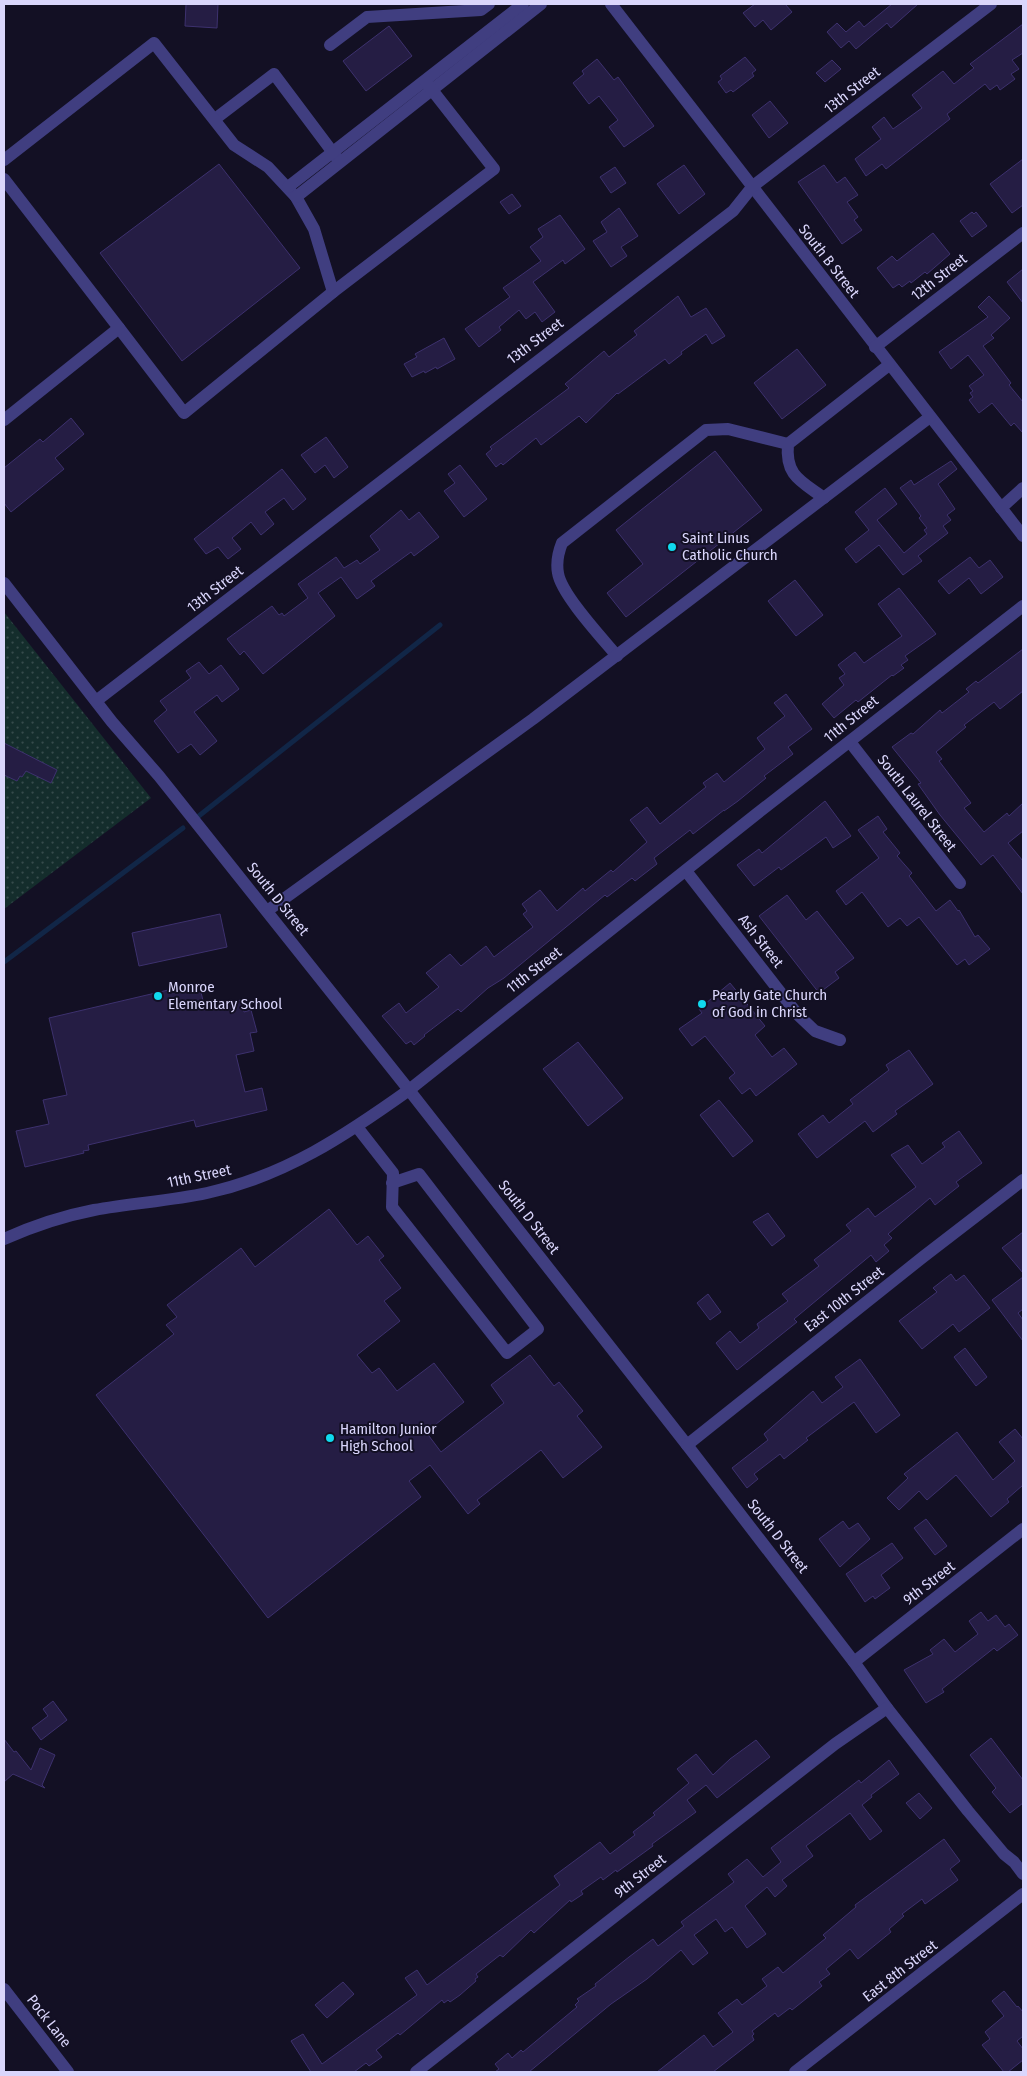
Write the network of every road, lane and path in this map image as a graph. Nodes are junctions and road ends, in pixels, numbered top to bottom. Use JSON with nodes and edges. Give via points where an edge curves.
{"nodes":[{"id":1,"x":489,"y":4,"type":"edge"},
{"id":2,"x":523,"y":4,"type":"edge"},
{"id":3,"x":541,"y":4,"type":"edge"},
{"id":4,"x":611,"y":4,"type":"edge"},
{"id":5,"x":990,"y":4,"type":"edge"},
{"id":6,"x":330,"y":44,"type":"dead end"},
{"id":7,"x":429,"y":86,"type":"junction"},
{"id":8,"x":215,"y":119,"type":"junction"},
{"id":9,"x":337,"y":158,"type":"junction"},
{"id":10,"x":4,"y":160,"type":"edge"},
{"id":11,"x":4,"y":179,"type":"edge"},
{"id":12,"x":753,"y":186,"type":"junction"},
{"id":13,"x":292,"y":192,"type":"junction"},
{"id":14,"x":1023,"y":233,"type":"edge"},
{"id":15,"x":333,"y":292,"type":"junction"},
{"id":16,"x":119,"y":328,"type":"junction"},
{"id":17,"x":875,"y":347,"type":"junction"},
{"id":18,"x":889,"y":365,"type":"junction"},
{"id":19,"x":930,"y":417,"type":"junction"},
{"id":20,"x":4,"y":420,"type":"edge"},
{"id":21,"x":788,"y":444,"type":"junction"},
{"id":22,"x":1023,"y":488,"type":"edge"},
{"id":23,"x":824,"y":498,"type":"junction"},
{"id":24,"x":1001,"y":508,"type":"junction"},
{"id":25,"x":1023,"y":536,"type":"edge"},
{"id":26,"x":4,"y":583,"type":"edge"},
{"id":27,"x":1023,"y":606,"type":"edge"},
{"id":28,"x":617,"y":656,"type":"junction"},
{"id":29,"x":96,"y":701,"type":"junction"},
{"id":30,"x":850,"y":742,"type":"junction"},
{"id":31,"x":686,"y":871,"type":"junction"},
{"id":32,"x":960,"y":883,"type":"dead end"},
{"id":33,"x":267,"y":911,"type":"junction"},
{"id":34,"x":840,"y":1040,"type":"dead end"},
{"id":35,"x":410,"y":1090,"type":"junction"},
{"id":36,"x":357,"y":1127,"type":"junction"},
{"id":37,"x":1023,"y":1180,"type":"edge"},
{"id":38,"x":392,"y":1183,"type":"junction"},
{"id":39,"x":4,"y":1239,"type":"edge"},
{"id":40,"x":687,"y":1445,"type":"junction"},
{"id":41,"x":1023,"y":1529,"type":"edge"},
{"id":42,"x":854,"y":1662,"type":"junction"},
{"id":43,"x":887,"y":1708,"type":"junction"},
{"id":44,"x":1023,"y":1874,"type":"edge"},
{"id":45,"x":1023,"y":1894,"type":"edge"},
{"id":46,"x":4,"y":1989,"type":"edge"},
{"id":47,"x":68,"y":2072,"type":"edge"},
{"id":48,"x":416,"y":2072,"type":"edge"},
{"id":49,"x":795,"y":2072,"type":"edge"}],
"edges":[{"from":1,"to":6,"type":"street","via":[[481,10],[367,16]]},
{"from":2,"to":7,"type":"street"},
{"from":3,"to":7,"type":"street"},
{"from":4,"to":12,"type":"street","name":"South B Street"},
{"from":5,"to":12,"type":"street","name":"13th Street"},
{"from":7,"to":9,"type":"street"},
{"from":7,"to":15,"type":"street","via":[[494,169]]},
{"from":8,"to":9,"type":"street","via":[[274,74]]},
{"from":8,"to":10,"type":"street","via":[[154,43]]},
{"from":8,"to":13,"type":"street","via":[[234,144],[268,167]]},
{"from":9,"to":13,"type":"street"},
{"from":11,"to":16,"type":"street"},
{"from":12,"to":17,"type":"street","name":"South B Street"},
{"from":12,"to":29,"type":"street","name":"13th Street","via":[[733,211]]},
{"from":13,"to":15,"type":"street","via":[[314,228]]},
{"from":14,"to":17,"type":"street","name":"12th Street"},
{"from":15,"to":16,"type":"street","via":[[184,413]]},
{"from":16,"to":20,"type":"street"},
{"from":17,"to":18,"type":"street","name":"South B Street"},
{"from":18,"to":19,"type":"street","name":"South B Street"},
{"from":18,"to":21,"type":"street"},
{"from":19,"to":23,"type":"street"},
{"from":19,"to":24,"type":"street","name":"South B Street"},
{"from":21,"to":23,"type":"street","via":[[788,465],[801,481]]},
{"from":21,"to":28,"type":"street","via":[[728,429],[706,430],[562,543],[557,555],[558,575],[566,592]]},
{"from":22,"to":24,"type":"street"},
{"from":23,"to":28,"type":"street"},
{"from":24,"to":25,"type":"street","name":"South B Street"},
{"from":26,"to":29,"type":"street","name":"South D Street"},
{"from":27,"to":30,"type":"street","name":"11th Street"},
{"from":28,"to":33,"type":"street"},
{"from":29,"to":33,"type":"street","name":"South D Street"},
{"from":30,"to":31,"type":"street","name":"11th Street"},
{"from":30,"to":32,"type":"street","name":"South Laurel Street"},
{"from":31,"to":34,"type":"street","name":"Ash Street","via":[[798,1015],[815,1031]]},
{"from":31,"to":35,"type":"street","name":"11th Street"},
{"from":33,"to":35,"type":"street","name":"South D Street"},
{"from":35,"to":36,"type":"street","name":"11th Street"},
{"from":35,"to":40,"type":"street","name":"South D Street"},
{"from":36,"to":38,"type":"street","via":[[393,1173]]},
{"from":36,"to":39,"type":"street","name":"11th Street","via":[[311,1155],[239,1184],[186,1197],[95,1210],[55,1220]]},
{"from":37,"to":40,"type":"street","name":"East 10th Street"},
{"from":38,"to":38,"type":"street","via":[[392,1207],[507,1353],[538,1329],[419,1174]]},
{"from":40,"to":42,"type":"street","name":"South D Street"},
{"from":41,"to":42,"type":"street","name":"9th Street"},
{"from":42,"to":43,"type":"street","name":"South D Street"},
{"from":43,"to":44,"type":"street","name":"South D Street"},
{"from":43,"to":48,"type":"street","name":"9th Street","via":[[835,1744]]},
{"from":45,"to":49,"type":"street","name":"East 8th Street"},
{"from":46,"to":47,"type":"street","name":"Pock Lane"}]}
